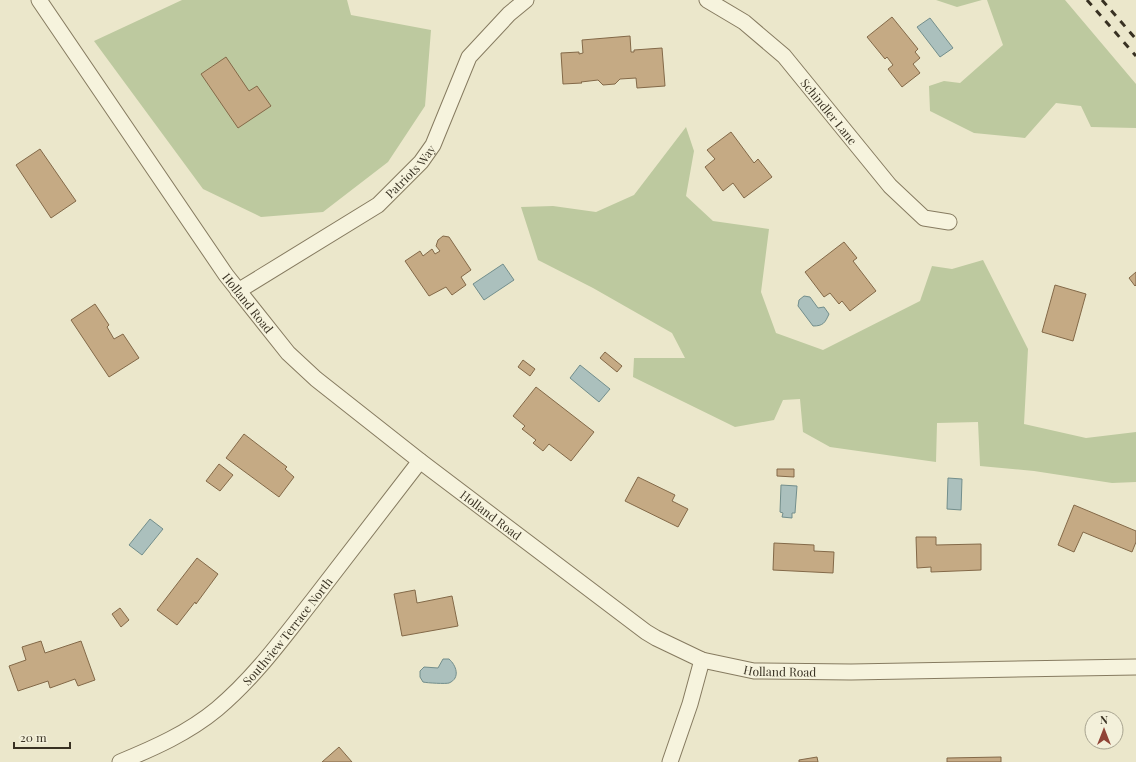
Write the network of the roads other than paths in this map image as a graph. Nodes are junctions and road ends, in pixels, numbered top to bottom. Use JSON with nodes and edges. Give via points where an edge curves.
{"nodes":[{"id":1,"x":39,"y":0,"type":"edge"},
{"id":2,"x":526,"y":0,"type":"edge"},
{"id":3,"x":707,"y":0,"type":"edge"},
{"id":4,"x":949,"y":222,"type":"dead end"},
{"id":5,"x":238,"y":292,"type":"junction"},
{"id":6,"x":420,"y":461,"type":"junction"},
{"id":7,"x":702,"y":660,"type":"junction"},
{"id":8,"x":1136,"y":667,"type":"edge"},
{"id":9,"x":120,"y":762,"type":"edge"},
{"id":10,"x":670,"y":762,"type":"edge"}],
"edges":[{"from":1,"to":5,"type":"street","name":"Holland Road"},
{"from":2,"to":5,"type":"street","name":"Patriots Way","via":[[509,14],[469,57],[433,144],[421,162],[378,205]]},
{"from":3,"to":4,"type":"street","name":"Schindler Lane","via":[[744,22],[784,56],[890,186],[924,218]]},
{"from":5,"to":6,"type":"street","name":"Holland Road","via":[[288,353]]},
{"from":6,"to":7,"type":"street","name":"Holland Road","via":[[646,632]]},
{"from":6,"to":9,"type":"street","name":"Southview Terrace North","via":[[246,683],[217,709],[187,730],[157,747]]},
{"from":7,"to":8,"type":"street","name":"Holland Road","via":[[754,671],[851,672]]},
{"from":7,"to":10,"type":"street"}]}
